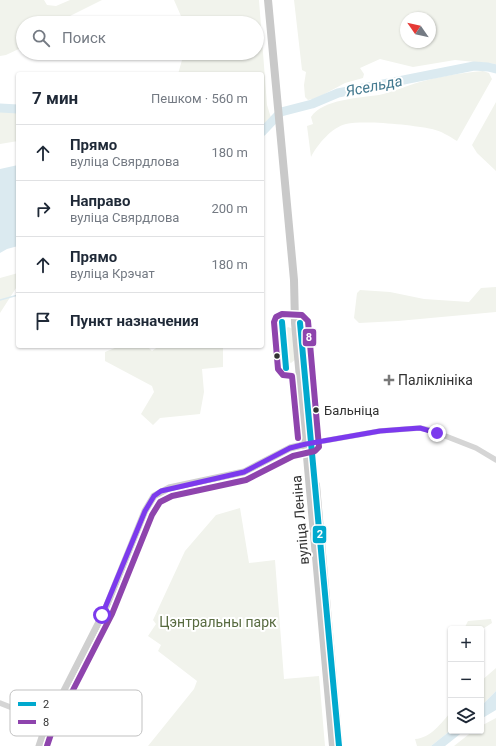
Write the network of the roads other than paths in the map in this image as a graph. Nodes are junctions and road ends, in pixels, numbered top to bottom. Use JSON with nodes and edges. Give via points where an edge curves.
{"nodes":[{"id":1,"x":268,"y":0,"type":"edge"},
{"id":2,"x":309,"y":443,"type":"junction"},
{"id":3,"x":496,"y":460,"type":"edge"},
{"id":4,"x":64,"y":690,"type":"edge"},
{"id":5,"x":0,"y":703,"type":"edge"},
{"id":6,"x":10,"y":707,"type":"edge"},
{"id":7,"x":43,"y":736,"type":"edge"},
{"id":8,"x":39,"y":746,"type":"edge"},
{"id":9,"x":332,"y":746,"type":"edge"},
{"id":10,"x":339,"y":746,"type":"edge"}],
"edges":[{"from":1,"to":2,"type":"main road","name":"вуліца Леніна","via":[[281,151],[298,301]]},
{"from":2,"to":3,"type":"street","via":[[380,431],[420,428],[476,448]]},
{"from":2,"to":4,"type":"main road","via":[[290,448],[244,472],[169,488],[154,496],[145,511],[104,610]]},
{"from":2,"to":9,"type":"main road","name":"вуліца Леніна"},
{"from":2,"to":10,"type":"main road","name":"вуліца Леніна"},
{"from":5,"to":6,"type":"street"},
{"from":7,"to":8,"type":"main road"}]}
